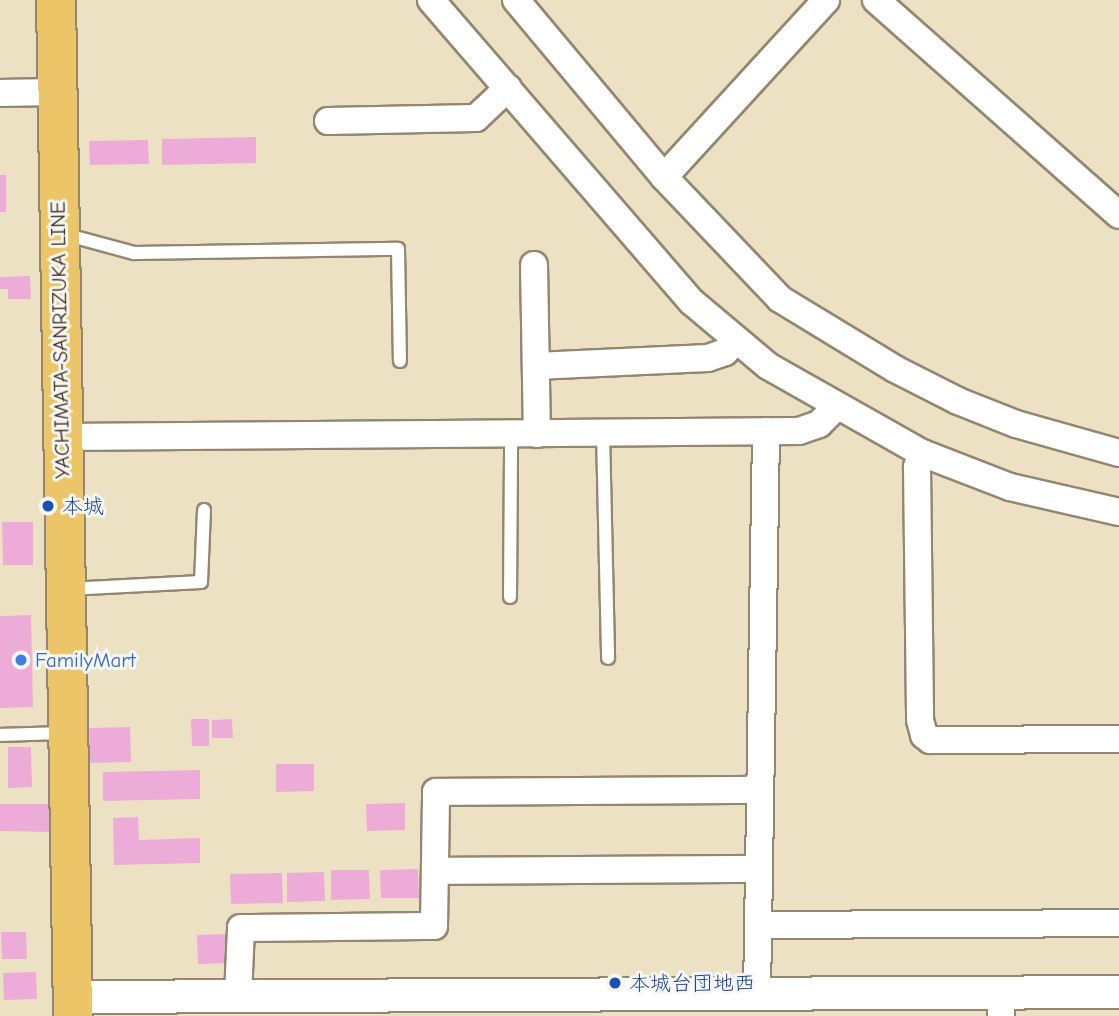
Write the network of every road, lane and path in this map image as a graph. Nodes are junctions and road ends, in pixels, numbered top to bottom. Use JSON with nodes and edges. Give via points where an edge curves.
{"nodes":[{"id":1,"x":56,"y":0,"type":"edge"},
{"id":2,"x":430,"y":0,"type":"edge"},
{"id":3,"x":516,"y":0,"type":"edge"},
{"id":4,"x":826,"y":0,"type":"edge"},
{"id":5,"x":876,"y":0,"type":"edge"},
{"id":6,"x":508,"y":88,"type":"junction"},
{"id":7,"x":57,"y":92,"type":"junction"},
{"id":8,"x":0,"y":93,"type":"edge"},
{"id":9,"x":328,"y":121,"type":"dead end"},
{"id":10,"x":664,"y":177,"type":"junction"},
{"id":11,"x":1119,"y":215,"type":"edge"},
{"id":12,"x":58,"y":233,"type":"junction"},
{"id":13,"x":534,"y":265,"type":"dead end"},
{"id":14,"x":735,"y":341,"type":"junction"},
{"id":15,"x":400,"y":361,"type":"dead end"},
{"id":16,"x":536,"y":366,"type":"junction"},
{"id":17,"x":836,"y":407,"type":"junction"},
{"id":18,"x":766,"y":431,"type":"junction"},
{"id":19,"x":603,"y":433,"type":"junction"},
{"id":20,"x":511,"y":434,"type":"junction"},
{"id":21,"x":537,"y":434,"type":"junction"},
{"id":22,"x":61,"y":437,"type":"junction"},
{"id":23,"x":922,"y":453,"type":"junction"},
{"id":24,"x":1119,"y":453,"type":"edge"},
{"id":25,"x":204,"y":510,"type":"dead end"},
{"id":26,"x":1119,"y":512,"type":"edge"},
{"id":27,"x":64,"y":589,"type":"junction"},
{"id":28,"x":510,"y":597,"type":"dead end"},
{"id":29,"x":608,"y":658,"type":"dead end"},
{"id":30,"x":67,"y":733,"type":"junction"},
{"id":31,"x":0,"y":735,"type":"edge"},
{"id":32,"x":1119,"y":739,"type":"edge"},
{"id":33,"x":758,"y":790,"type":"junction"},
{"id":34,"x":759,"y":869,"type":"junction"},
{"id":35,"x":435,"y":871,"type":"junction"},
{"id":36,"x":1119,"y":923,"type":"edge"},
{"id":37,"x":758,"y":925,"type":"junction"},
{"id":38,"x":1119,"y":992,"type":"edge"},
{"id":39,"x":757,"y":994,"type":"junction"},
{"id":40,"x":238,"y":995,"type":"junction"},
{"id":41,"x":1001,"y":1004,"type":"edge"},
{"id":42,"x":72,"y":1007,"type":"edge"}],
"edges":[{"from":1,"to":7,"type":"main road","name":"YACHIMATA-SANRIZUKA LINE"},
{"from":2,"to":6,"type":"street"},
{"from":3,"to":10,"type":"street"},
{"from":4,"to":10,"type":"street"},
{"from":5,"to":11,"type":"street"},
{"from":6,"to":9,"type":"street","via":[[475,118]]},
{"from":6,"to":14,"type":"street","via":[[692,302]]},
{"from":7,"to":8,"type":"street"},
{"from":7,"to":12,"type":"main road","name":"YACHIMATA-SANRIZUKA LINE"},
{"from":10,"to":24,"type":"street","via":[[754,274],[821,327],[958,401],[1016,424]]},
{"from":12,"to":15,"type":"lane","via":[[134,253],[398,249]]},
{"from":12,"to":22,"type":"main road","name":"YACHIMATA-SANRIZUKA LINE"},
{"from":13,"to":16,"type":"street"},
{"from":14,"to":16,"type":"street","via":[[725,352],[708,358]]},
{"from":14,"to":17,"type":"street"},
{"from":16,"to":21,"type":"street"},
{"from":17,"to":18,"type":"street","via":[[809,429]]},
{"from":17,"to":23,"type":"street"},
{"from":18,"to":19,"type":"street"},
{"from":18,"to":33,"type":"street"},
{"from":19,"to":21,"type":"street"},
{"from":19,"to":29,"type":"lane"},
{"from":20,"to":21,"type":"street"},
{"from":20,"to":22,"type":"street"},
{"from":20,"to":28,"type":"lane"},
{"from":22,"to":27,"type":"main road","name":"YACHIMATA-SANRIZUKA LINE"},
{"from":23,"to":26,"type":"street","via":[[1010,487]]},
{"from":23,"to":32,"type":"street","via":[[918,467],[919,720],[924,736],[930,740]]},
{"from":25,"to":27,"type":"lane","via":[[204,576],[195,585]]},
{"from":27,"to":30,"type":"main road","name":"YACHIMATA-SANRIZUKA LINE"},
{"from":30,"to":31,"type":"lane"},
{"from":30,"to":42,"type":"main road","name":"YACHIMATA-SANRIZUKA LINE"},
{"from":33,"to":34,"type":"street"},
{"from":33,"to":35,"type":"street","via":[[436,792]]},
{"from":34,"to":35,"type":"street"},
{"from":34,"to":37,"type":"street"},
{"from":35,"to":40,"type":"street","via":[[434,926],[241,928]]},
{"from":36,"to":37,"type":"street"},
{"from":37,"to":39,"type":"street"},
{"from":38,"to":41,"type":"street"},
{"from":39,"to":40,"type":"street"},
{"from":39,"to":41,"type":"street"},
{"from":40,"to":42,"type":"street"}]}
